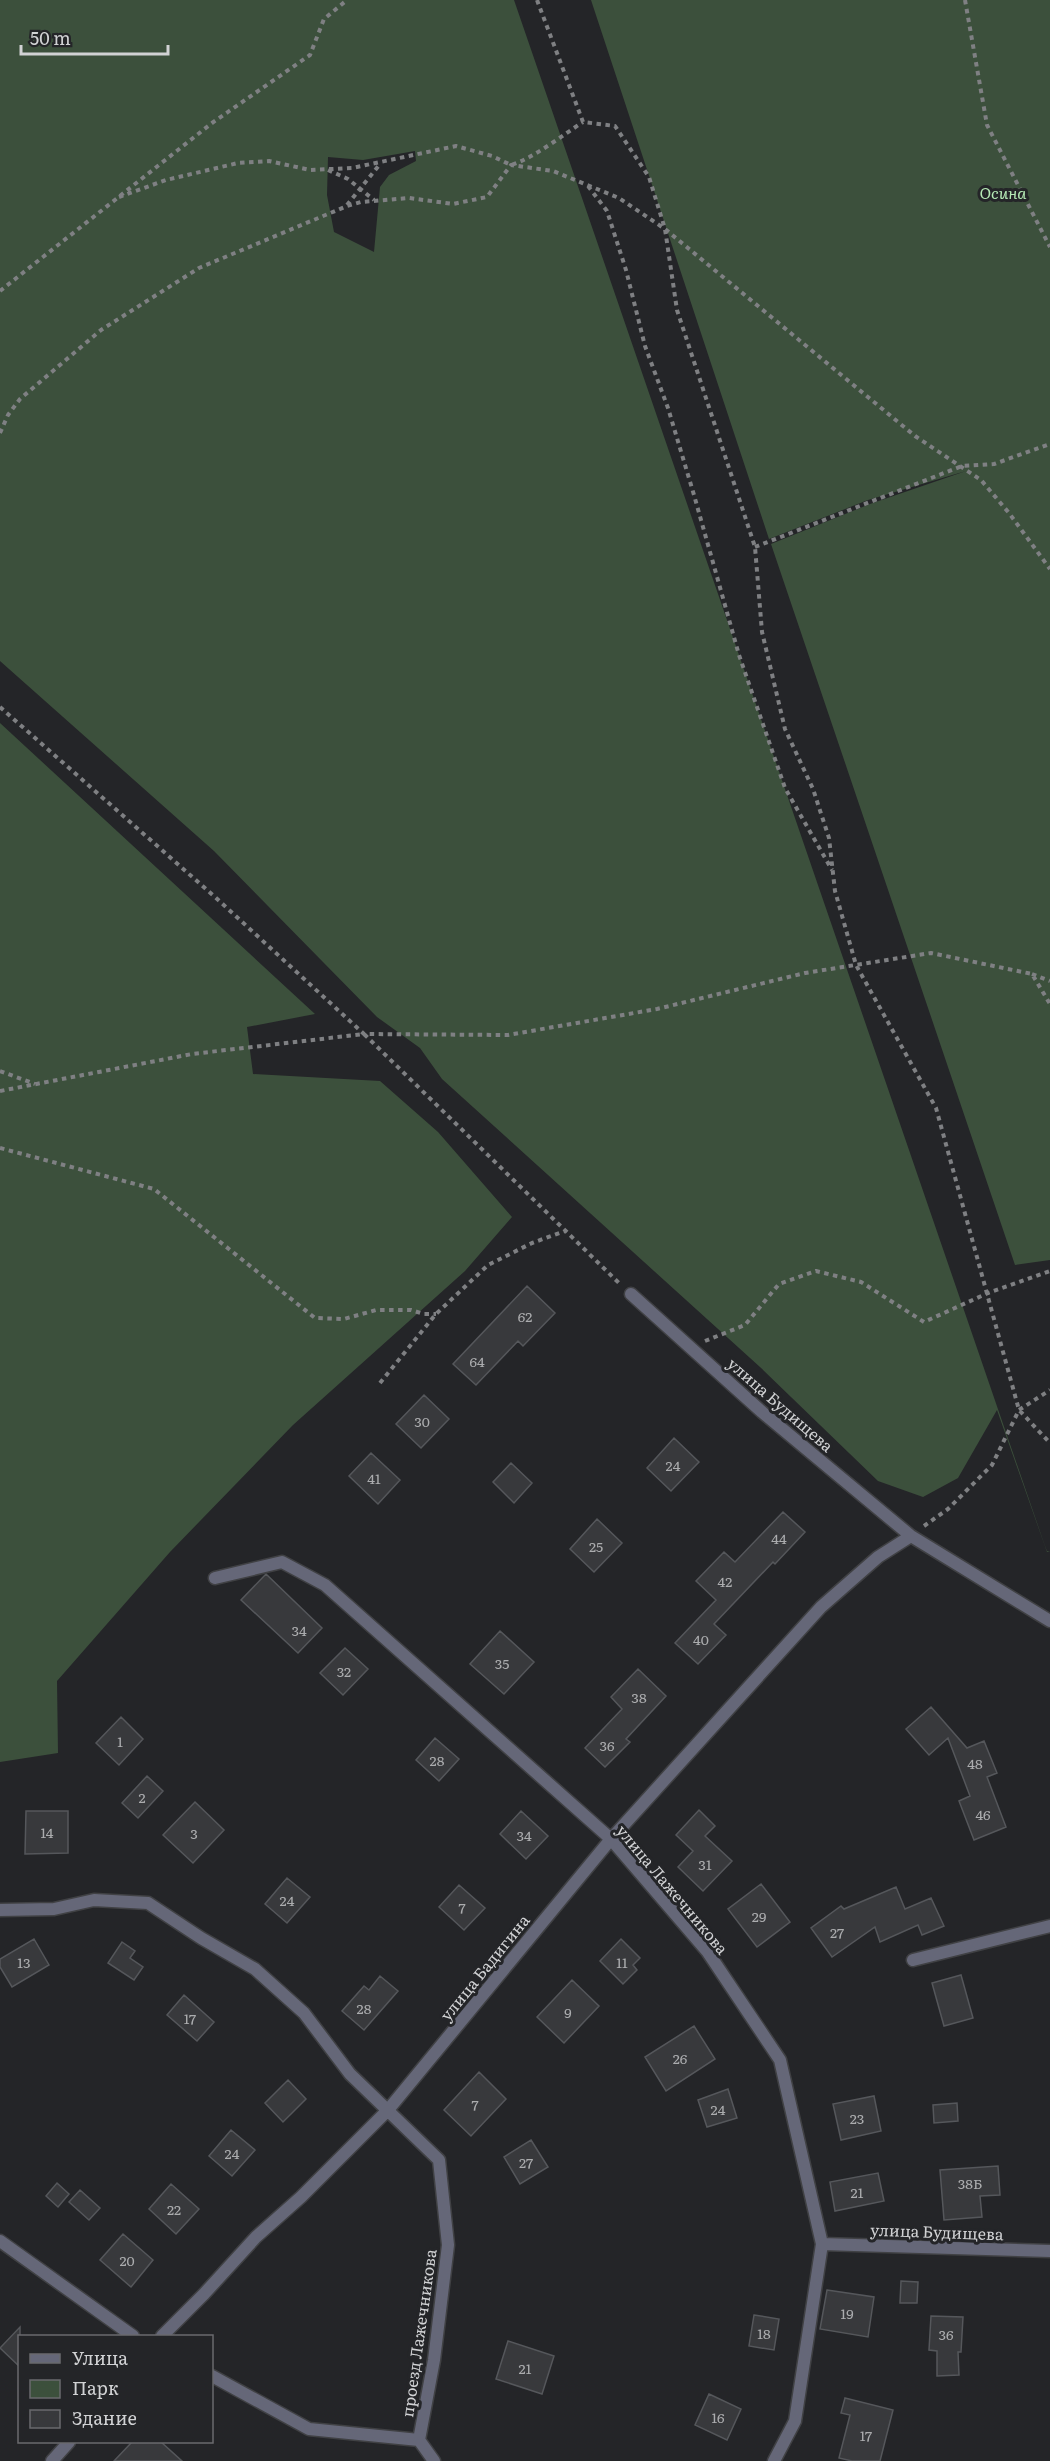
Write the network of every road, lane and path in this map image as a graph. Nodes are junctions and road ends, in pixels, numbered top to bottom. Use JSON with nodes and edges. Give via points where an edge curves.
{"nodes":[{"id":1,"x":347,"y":0,"type":"edge"},
{"id":2,"x":537,"y":0,"type":"edge"},
{"id":3,"x":965,"y":0,"type":"edge"},
{"id":4,"x":583,"y":122,"type":"junction"},
{"id":5,"x":380,"y":163,"type":"junction"},
{"id":6,"x":511,"y":165,"type":"junction"},
{"id":7,"x":325,"y":169,"type":"junction"},
{"id":8,"x":587,"y":185,"type":"junction"},
{"id":9,"x":360,"y":190,"type":"junction"},
{"id":10,"x":118,"y":197,"type":"junction"},
{"id":11,"x":375,"y":201,"type":"junction"},
{"id":12,"x":347,"y":206,"type":"junction"},
{"id":13,"x":664,"y":229,"type":"junction"},
{"id":14,"x":1050,"y":247,"type":"edge"},
{"id":15,"x":0,"y":291,"type":"edge"},
{"id":16,"x":0,"y":433,"type":"edge"},
{"id":17,"x":1050,"y":444,"type":"edge"},
{"id":18,"x":962,"y":466,"type":"junction"},
{"id":19,"x":756,"y":547,"type":"junction"},
{"id":20,"x":1050,"y":568,"type":"edge"},
{"id":21,"x":0,"y":707,"type":"edge"},
{"id":22,"x":833,"y":872,"type":"junction"},
{"id":23,"x":856,"y":965,"type":"junction"},
{"id":24,"x":1032,"y":974,"type":"junction"},
{"id":25,"x":1050,"y":981,"type":"edge"},
{"id":26,"x":1050,"y":1004,"type":"edge"},
{"id":27,"x":364,"y":1034,"type":"junction"},
{"id":28,"x":0,"y":1071,"type":"edge"},
{"id":29,"x":36,"y":1084,"type":"junction"},
{"id":30,"x":0,"y":1091,"type":"edge"},
{"id":31,"x":0,"y":1148,"type":"edge"},
{"id":32,"x":566,"y":1231,"type":"junction"},
{"id":33,"x":1050,"y":1271,"type":"edge"},
{"id":34,"x":988,"y":1293,"type":"junction"},
{"id":35,"x":630,"y":1294,"type":"joint"},
{"id":36,"x":436,"y":1314,"type":"junction"},
{"id":37,"x":690,"y":1346,"type":"junction"},
{"id":38,"x":380,"y":1383,"type":"dead end"},
{"id":39,"x":1050,"y":1390,"type":"edge"},
{"id":40,"x":1019,"y":1410,"type":"junction"},
{"id":41,"x":1050,"y":1443,"type":"edge"},
{"id":42,"x":911,"y":1536,"type":"junction"},
{"id":43,"x":216,"y":1578,"type":"dead end"},
{"id":44,"x":1050,"y":1621,"type":"edge"},
{"id":45,"x":611,"y":1839,"type":"junction"},
{"id":46,"x":0,"y":1910,"type":"edge"},
{"id":47,"x":1050,"y":1926,"type":"edge"},
{"id":48,"x":913,"y":1960,"type":"dead end"},
{"id":49,"x":388,"y":2110,"type":"junction"},
{"id":50,"x":0,"y":2241,"type":"edge"},
{"id":51,"x":822,"y":2244,"type":"junction"},
{"id":52,"x":1050,"y":2251,"type":"edge"},
{"id":53,"x":130,"y":2335,"type":"edge"},
{"id":54,"x":164,"y":2335,"type":"edge"},
{"id":55,"x":213,"y":2377,"type":"edge"},
{"id":56,"x":419,"y":2440,"type":"junction"},
{"id":57,"x":68,"y":2443,"type":"edge"},
{"id":58,"x":52,"y":2461,"type":"edge"},
{"id":59,"x":434,"y":2461,"type":"edge"},
{"id":60,"x":774,"y":2461,"type":"edge"}],
"edges":[{"from":1,"to":10,"type":"path","via":[[324,19],[310,55],[212,123]]},
{"from":2,"to":4,"type":"path"},
{"from":3,"to":14,"type":"path","via":[[987,125]]},
{"from":4,"to":6,"type":"path","via":[[526,160]]},
{"from":4,"to":13,"type":"path","via":[[615,126],[650,177]]},
{"from":5,"to":6,"type":"path","via":[[456,146]]},
{"from":5,"to":7,"type":"path"},
{"from":5,"to":9,"type":"path"},
{"from":6,"to":8,"type":"path","via":[[553,171]]},
{"from":6,"to":11,"type":"path","via":[[487,197],[453,204],[409,198]]},
{"from":7,"to":9,"type":"path","via":[[348,179]]},
{"from":7,"to":10,"type":"path","via":[[310,170],[269,161],[238,163],[166,180]]},
{"from":8,"to":13,"type":"path","via":[[618,198]]},
{"from":8,"to":22,"type":"path","via":[[607,211],[739,655],[785,788]]},
{"from":9,"to":11,"type":"path"},
{"from":9,"to":12,"type":"path"},
{"from":10,"to":15,"type":"path"},
{"from":11,"to":12,"type":"path"},
{"from":12,"to":16,"type":"path","via":[[199,268],[101,330],[20,399]]},
{"from":13,"to":18,"type":"path","via":[[915,436]]},
{"from":13,"to":19,"type":"path","via":[[677,310]]},
{"from":17,"to":18,"type":"path","via":[[994,464]]},
{"from":18,"to":19,"type":"path"},
{"from":18,"to":20,"type":"path","via":[[981,480]]},
{"from":19,"to":22,"type":"path","via":[[764,643],[785,729],[813,789],[829,838]]},
{"from":21,"to":27,"type":"path"},
{"from":22,"to":23,"type":"path"},
{"from":23,"to":24,"type":"path","via":[[931,953]]},
{"from":23,"to":27,"type":"path","via":[[657,1009],[508,1035]]},
{"from":23,"to":34,"type":"path","via":[[936,1108]]},
{"from":24,"to":25,"type":"path"},
{"from":24,"to":26,"type":"path"},
{"from":27,"to":29,"type":"path","via":[[192,1054]]},
{"from":27,"to":32,"type":"path"},
{"from":28,"to":29,"type":"path"},
{"from":29,"to":30,"type":"path"},
{"from":31,"to":36,"type":"path","via":[[154,1189],[315,1318],[344,1319],[376,1310]]},
{"from":32,"to":35,"type":"path"},
{"from":32,"to":36,"type":"path","via":[[488,1265]]},
{"from":33,"to":34,"type":"path"},
{"from":34,"to":37,"type":"path","via":[[924,1322],[861,1282],[816,1272],[779,1284],[746,1325]]},
{"from":34,"to":40,"type":"path"},
{"from":35,"to":37,"type":"street","name":"улица Будищева"},
{"from":36,"to":38,"type":"path"},
{"from":37,"to":42,"type":"street","name":"улица Будищева","via":[[762,1412]]},
{"from":39,"to":40,"type":"path"},
{"from":40,"to":41,"type":"path"},
{"from":40,"to":42,"type":"path","via":[[992,1465],[948,1509]]},
{"from":42,"to":44,"type":"street","name":"улица Будищева"},
{"from":42,"to":45,"type":"street","name":"улица Бадигина","via":[[878,1557],[821,1607]]},
{"from":43,"to":45,"type":"street","name":"улица Лажечникова","via":[[282,1562],[325,1586]]},
{"from":45,"to":49,"type":"street","name":"улица Бадигина"},
{"from":45,"to":51,"type":"street","name":"улица Лажечникова","via":[[707,1951],[780,2060]]},
{"from":46,"to":49,"type":"street","name":"проезд Лажечникова","via":[[54,1909],[94,1900],[148,1903],[255,1969],[304,2013],[350,2074]]},
{"from":47,"to":48,"type":"street"},
{"from":49,"to":54,"type":"street","name":"улица Бадигина","via":[[302,2197],[256,2237]]},
{"from":49,"to":56,"type":"street","name":"проезд Лажечникова","via":[[440,2160],[448,2245],[434,2360]]},
{"from":50,"to":53,"type":"street"},
{"from":51,"to":52,"type":"street","name":"улица Будищева"},
{"from":51,"to":60,"type":"street","name":"улица Лажечникова","via":[[795,2421]]},
{"from":55,"to":56,"type":"street","name":"проезд Лажечникова","via":[[309,2429]]},
{"from":56,"to":59,"type":"street","name":"проезд Лажечникова"},
{"from":57,"to":58,"type":"street"}]}
